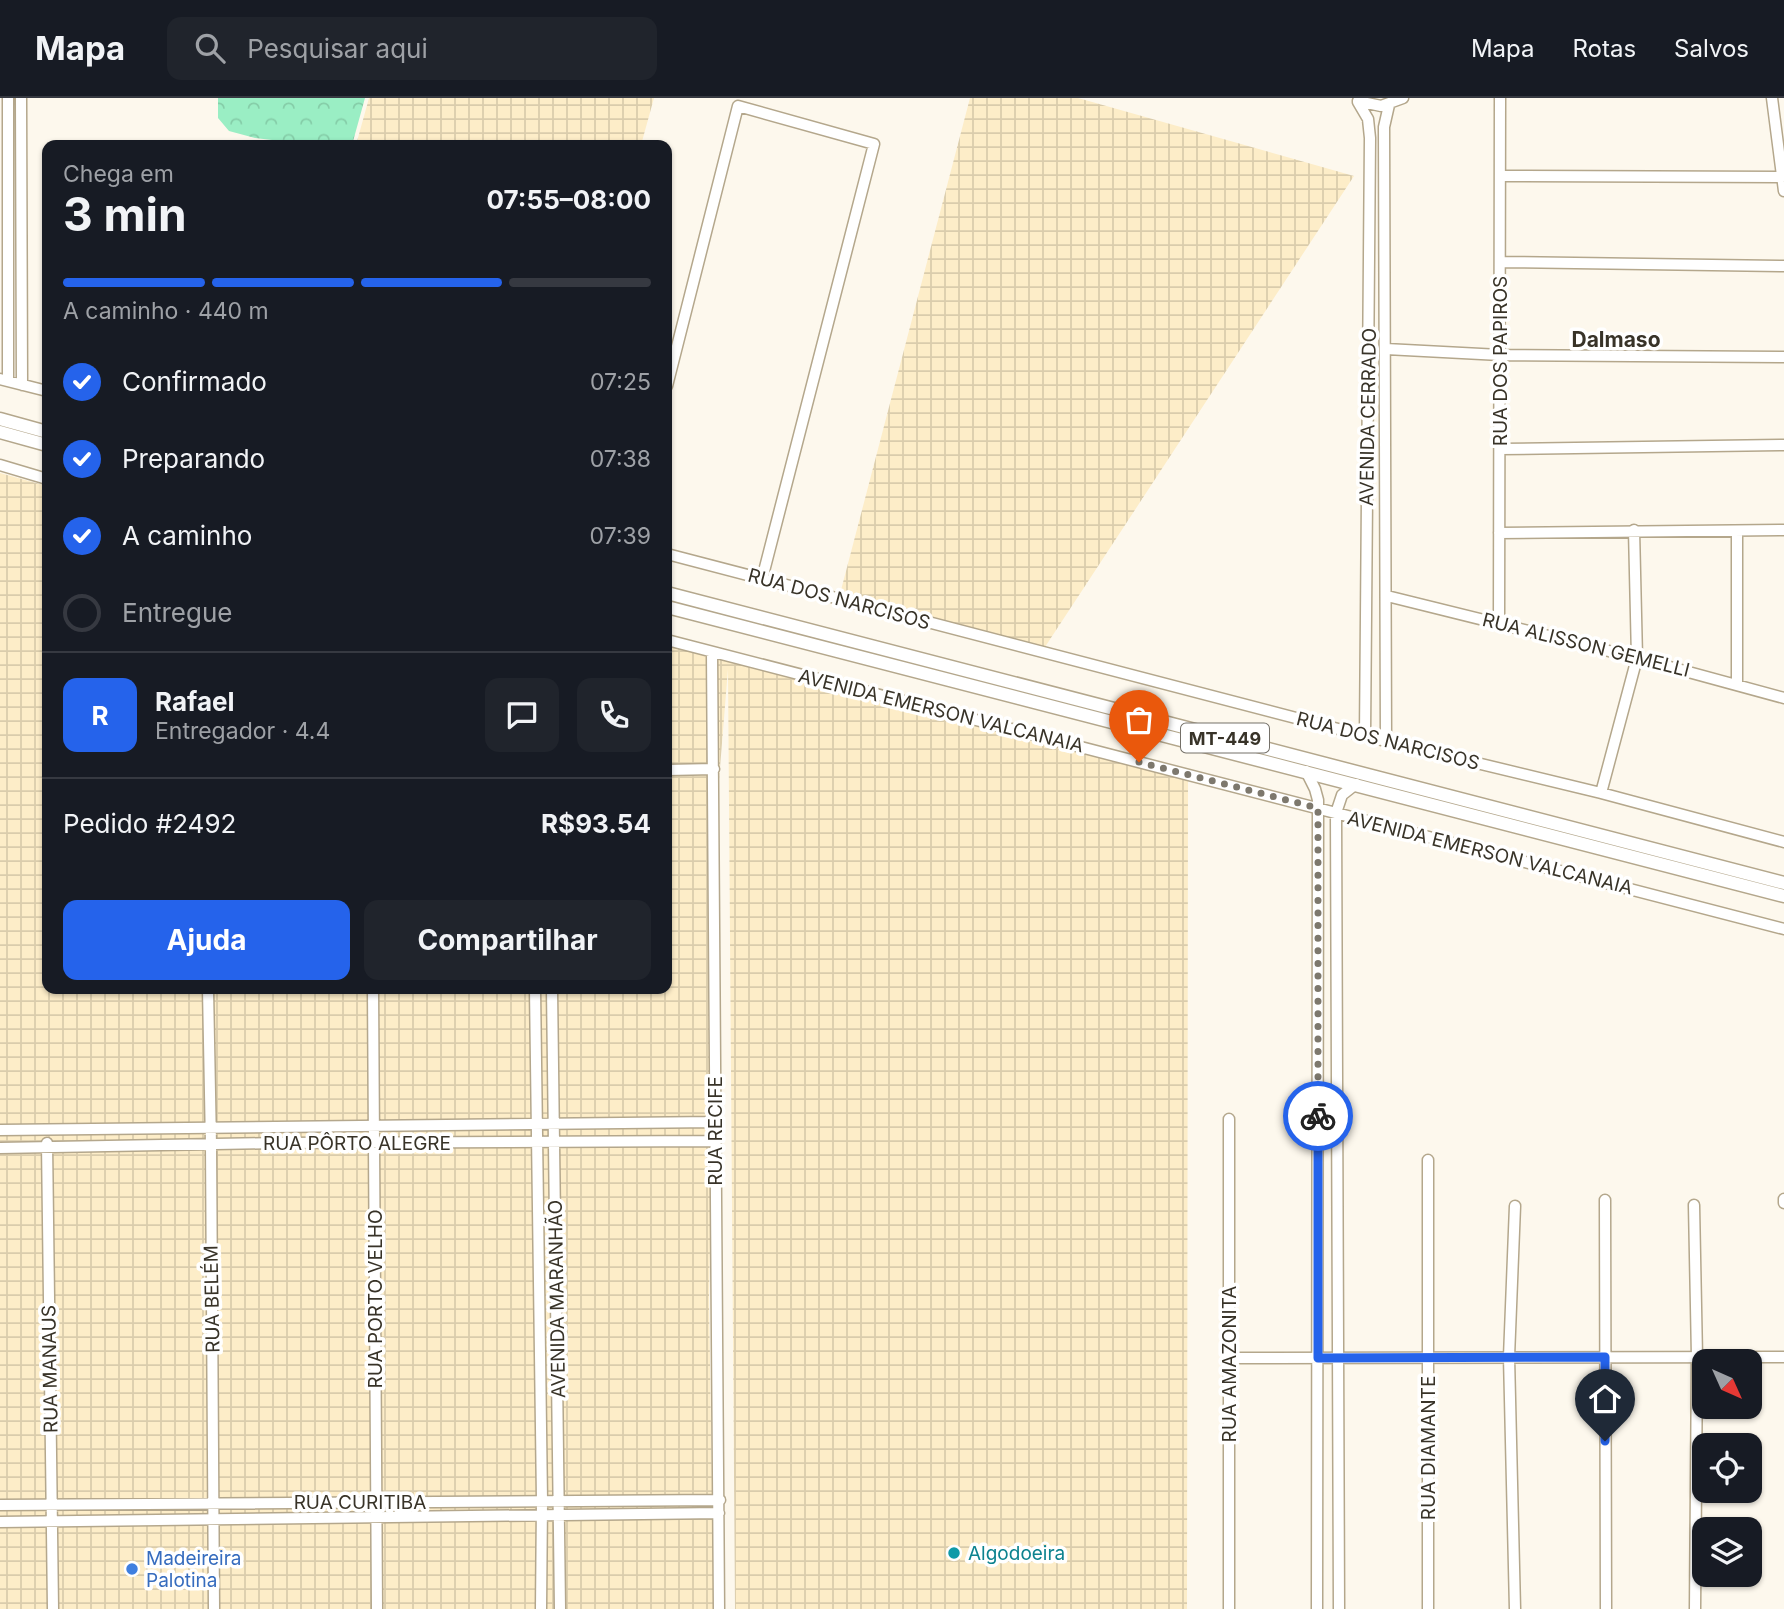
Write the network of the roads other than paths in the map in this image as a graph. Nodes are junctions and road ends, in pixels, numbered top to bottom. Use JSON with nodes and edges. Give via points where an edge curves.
{"nodes":[{"id":1,"x":8,"y":98,"type":"edge"},
{"id":2,"x":21,"y":98,"type":"edge"},
{"id":3,"x":1403,"y":98,"type":"edge"},
{"id":4,"x":1500,"y":98,"type":"edge"},
{"id":5,"x":1772,"y":98,"type":"edge"},
{"id":6,"x":1355,"y":100,"type":"edge"},
{"id":7,"x":1389,"y":105,"type":"junction"},
{"id":8,"x":4,"y":126,"type":"edge"},
{"id":9,"x":21,"y":132,"type":"junction"},
{"id":10,"x":4,"y":138,"type":"edge"},
{"id":11,"x":1500,"y":176,"type":"junction"},
{"id":12,"x":1782,"y":177,"type":"junction"},
{"id":13,"x":1784,"y":191,"type":"edge"},
{"id":14,"x":1500,"y":262,"type":"junction"},
{"id":15,"x":1784,"y":265,"type":"edge"},
{"id":16,"x":1386,"y":349,"type":"junction"},
{"id":17,"x":1500,"y":355,"type":"junction"},
{"id":18,"x":1784,"y":357,"type":"edge"},
{"id":19,"x":672,"y":366,"type":"edge"},
{"id":20,"x":4,"y":380,"type":"edge"},
{"id":21,"x":22,"y":384,"type":"junction"},
{"id":22,"x":42,"y":390,"type":"edge"},
{"id":23,"x":0,"y":419,"type":"edge"},
{"id":24,"x":42,"y":431,"type":"edge"},
{"id":25,"x":0,"y":432,"type":"edge"},
{"id":26,"x":42,"y":444,"type":"edge"},
{"id":27,"x":1784,"y":445,"type":"edge"},
{"id":28,"x":1500,"y":449,"type":"junction"},
{"id":29,"x":0,"y":465,"type":"edge"},
{"id":30,"x":42,"y":478,"type":"edge"},
{"id":31,"x":1634,"y":530,"type":"junction"},
{"id":32,"x":1784,"y":530,"type":"edge"},
{"id":33,"x":1737,"y":531,"type":"junction"},
{"id":34,"x":1499,"y":533,"type":"junction"},
{"id":35,"x":672,"y":555,"type":"edge"},
{"id":36,"x":762,"y":579,"type":"junction"},
{"id":37,"x":672,"y":594,"type":"edge"},
{"id":38,"x":1387,"y":596,"type":"junction"},
{"id":39,"x":672,"y":608,"type":"edge"},
{"id":40,"x":1499,"y":624,"type":"junction"},
{"id":41,"x":672,"y":641,"type":"edge"},
{"id":42,"x":712,"y":653,"type":"junction"},
{"id":43,"x":1637,"y":657,"type":"junction"},
{"id":44,"x":1737,"y":683,"type":"junction"},
{"id":45,"x":1784,"y":698,"type":"edge"},
{"id":46,"x":1365,"y":736,"type":"junction"},
{"id":47,"x":1385,"y":741,"type":"junction"},
{"id":48,"x":714,"y":769,"type":"junction"},
{"id":49,"x":672,"y":770,"type":"edge"},
{"id":50,"x":1306,"y":771,"type":"junction"},
{"id":51,"x":1356,"y":784,"type":"junction"},
{"id":52,"x":1601,"y":793,"type":"junction"},
{"id":53,"x":1318,"y":808,"type":"junction"},
{"id":54,"x":1336,"y":813,"type":"junction"},
{"id":55,"x":1784,"y":842,"type":"edge"},
{"id":56,"x":1784,"y":883,"type":"edge"},
{"id":57,"x":1784,"y":896,"type":"edge"},
{"id":58,"x":1784,"y":929,"type":"edge"},
{"id":59,"x":208,"y":994,"type":"edge"},
{"id":60,"x":373,"y":994,"type":"edge"},
{"id":61,"x":535,"y":994,"type":"edge"},
{"id":62,"x":552,"y":994,"type":"edge"},
{"id":63,"x":1229,"y":1119,"type":"dead end"},
{"id":64,"x":714,"y":1122,"type":"junction"},
{"id":65,"x":374,"y":1125,"type":"junction"},
{"id":66,"x":536,"y":1125,"type":"junction"},
{"id":67,"x":553,"y":1125,"type":"junction"},
{"id":68,"x":275,"y":1126,"type":"junction"},
{"id":69,"x":211,"y":1127,"type":"junction"},
{"id":70,"x":115,"y":1129,"type":"junction"},
{"id":71,"x":0,"y":1130,"type":"edge"},
{"id":72,"x":47,"y":1130,"type":"junction"},
{"id":73,"x":714,"y":1141,"type":"junction"},
{"id":74,"x":536,"y":1142,"type":"junction"},
{"id":75,"x":554,"y":1142,"type":"junction"},
{"id":76,"x":276,"y":1143,"type":"junction"},
{"id":77,"x":374,"y":1143,"type":"junction"},
{"id":78,"x":211,"y":1145,"type":"junction"},
{"id":79,"x":115,"y":1146,"type":"junction"},
{"id":80,"x":48,"y":1147,"type":"junction"},
{"id":81,"x":0,"y":1148,"type":"edge"},
{"id":82,"x":1428,"y":1160,"type":"dead end"},
{"id":83,"x":1605,"y":1200,"type":"dead end"},
{"id":84,"x":1695,"y":1205,"type":"dead end"},
{"id":85,"x":1515,"y":1206,"type":"dead end"},
{"id":86,"x":1697,"y":1349,"type":"edge"},
{"id":87,"x":1509,"y":1357,"type":"junction"},
{"id":88,"x":1605,"y":1357,"type":"junction"},
{"id":89,"x":1692,"y":1357,"type":"edge"},
{"id":90,"x":1762,"y":1357,"type":"edge"},
{"id":91,"x":1784,"y":1357,"type":"edge"},
{"id":92,"x":1229,"y":1358,"type":"junction"},
{"id":93,"x":1318,"y":1358,"type":"junction"},
{"id":94,"x":1338,"y":1358,"type":"junction"},
{"id":95,"x":1428,"y":1358,"type":"junction"},
{"id":96,"x":1697,"y":1419,"type":"edge"},
{"id":97,"x":720,"y":1500,"type":"junction"},
{"id":98,"x":542,"y":1501,"type":"junction"},
{"id":99,"x":560,"y":1501,"type":"junction"},
{"id":100,"x":376,"y":1502,"type":"junction"},
{"id":101,"x":214,"y":1503,"type":"junction"},
{"id":102,"x":0,"y":1505,"type":"edge"},
{"id":103,"x":52,"y":1505,"type":"junction"},
{"id":104,"x":719,"y":1513,"type":"junction"},
{"id":105,"x":542,"y":1515,"type":"junction"},
{"id":106,"x":560,"y":1515,"type":"junction"},
{"id":107,"x":376,"y":1517,"type":"junction"},
{"id":108,"x":214,"y":1519,"type":"junction"},
{"id":109,"x":51,"y":1521,"type":"junction"},
{"id":110,"x":0,"y":1522,"type":"edge"},
{"id":111,"x":52,"y":1609,"type":"edge"},
{"id":112,"x":214,"y":1609,"type":"edge"},
{"id":113,"x":377,"y":1609,"type":"edge"},
{"id":114,"x":541,"y":1609,"type":"edge"},
{"id":115,"x":561,"y":1609,"type":"edge"},
{"id":116,"x":719,"y":1609,"type":"edge"},
{"id":117,"x":1229,"y":1609,"type":"edge"},
{"id":118,"x":1317,"y":1609,"type":"edge"},
{"id":119,"x":1339,"y":1609,"type":"edge"},
{"id":120,"x":1428,"y":1609,"type":"edge"},
{"id":121,"x":1516,"y":1609,"type":"edge"},
{"id":122,"x":1606,"y":1609,"type":"edge"},
{"id":123,"x":1695,"y":1609,"type":"edge"}],
"edges":[{"from":1,"to":8,"type":"street"},
{"from":2,"to":9,"type":"street"},
{"from":3,"to":7,"type":"street"},
{"from":4,"to":11,"type":"street","name":"RUA DOS PAPIROS"},
{"from":5,"to":12,"type":"street"},
{"from":6,"to":7,"type":"street"},
{"from":6,"to":46,"type":"street","name":"AVENIDA CERRADO","via":[[1368,119],[1370,138]]},
{"from":7,"to":16,"type":"street","name":"AVENIDA CERRADO","via":[[1384,127]]},
{"from":8,"to":9,"type":"street"},
{"from":8,"to":10,"type":"street"},
{"from":9,"to":10,"type":"street"},
{"from":9,"to":21,"type":"street"},
{"from":10,"to":20,"type":"street"},
{"from":11,"to":12,"type":"street"},
{"from":11,"to":14,"type":"street","name":"RUA DOS PAPIROS"},
{"from":12,"to":13,"type":"street"},
{"from":14,"to":15,"type":"street"},
{"from":14,"to":17,"type":"street","name":"RUA DOS PAPIROS"},
{"from":16,"to":17,"type":"street"},
{"from":16,"to":38,"type":"street","name":"AVENIDA CERRADO"},
{"from":17,"to":18,"type":"street"},
{"from":17,"to":28,"type":"street","name":"RUA DOS PAPIROS"},
{"from":19,"to":36,"type":"street","via":[[738,106],[874,144]]},
{"from":20,"to":21,"type":"street"},
{"from":21,"to":22,"type":"street"},
{"from":23,"to":24,"type":"main road"},
{"from":25,"to":26,"type":"main road"},
{"from":27,"to":28,"type":"street"},
{"from":28,"to":34,"type":"street","name":"RUA DOS PAPIROS"},
{"from":29,"to":30,"type":"street"},
{"from":31,"to":33,"type":"street"},
{"from":31,"to":34,"type":"street"},
{"from":31,"to":43,"type":"street"},
{"from":32,"to":33,"type":"street"},
{"from":33,"to":44,"type":"street"},
{"from":34,"to":40,"type":"street","name":"RUA DOS PAPIROS"},
{"from":35,"to":36,"type":"street","name":"RUA DOS NARCISOS"},
{"from":36,"to":46,"type":"street","name":"RUA DOS NARCISOS"},
{"from":37,"to":56,"type":"main road","number":"MT-449"},
{"from":38,"to":40,"type":"street","name":"RUA ALISSON GEMELLI"},
{"from":38,"to":47,"type":"street","name":"AVENIDA CERRADO"},
{"from":39,"to":50,"type":"main road","number":"MT-449"},
{"from":40,"to":43,"type":"street","name":"RUA ALISSON GEMELLI"},
{"from":41,"to":42,"type":"street","name":"AVENIDA EMERSON VALCANAIA"},
{"from":42,"to":48,"type":"street","name":"RUA RECIFE"},
{"from":42,"to":53,"type":"street","name":"AVENIDA EMERSON VALCANAIA"},
{"from":43,"to":44,"type":"street","name":"RUA ALISSON GEMELLI"},
{"from":43,"to":52,"type":"street"},
{"from":44,"to":45,"type":"street","name":"RUA ALISSON GEMELLI"},
{"from":46,"to":47,"type":"street","name":"RUA DOS NARCISOS"},
{"from":47,"to":52,"type":"street","name":"RUA DOS NARCISOS"},
{"from":48,"to":49,"type":"street"},
{"from":48,"to":64,"type":"street","name":"RUA RECIFE"},
{"from":50,"to":51,"type":"main road","number":"MT-449"},
{"from":50,"to":53,"type":"street"},
{"from":51,"to":54,"type":"street","via":[[1342,794]]},
{"from":51,"to":57,"type":"main road","number":"MT-449"},
{"from":52,"to":55,"type":"street","name":"RUA DOS NARCISOS"},
{"from":53,"to":54,"type":"street","name":"AVENIDA EMERSON VALCANAIA"},
{"from":53,"to":93,"type":"street"},
{"from":54,"to":58,"type":"street","name":"AVENIDA EMERSON VALCANAIA"},
{"from":54,"to":94,"type":"street"},
{"from":59,"to":69,"type":"street","name":"RUA BELÉM"},
{"from":60,"to":65,"type":"street","name":"RUA PORTO VELHO"},
{"from":61,"to":66,"type":"street","name":"AVENIDA MARANHÃO"},
{"from":62,"to":67,"type":"street","name":"AVENIDA MARANHÃO"},
{"from":63,"to":92,"type":"street","name":"RUA AMAZONITA"},
{"from":64,"to":67,"type":"street","name":"RUA PÔRTO ALEGRE"},
{"from":64,"to":73,"type":"street","name":"RUA RECIFE"},
{"from":65,"to":66,"type":"street","name":"RUA PÔRTO ALEGRE"},
{"from":65,"to":68,"type":"street","name":"RUA PÔRTO ALEGRE"},
{"from":65,"to":77,"type":"street","name":"RUA PORTO VELHO"},
{"from":66,"to":67,"type":"street","name":"RUA PÔRTO ALEGRE"},
{"from":66,"to":74,"type":"street","name":"AVENIDA MARANHÃO"},
{"from":67,"to":75,"type":"street","name":"AVENIDA MARANHÃO"},
{"from":68,"to":69,"type":"street","name":"RUA PÔRTO ALEGRE"},
{"from":68,"to":76,"type":"street"},
{"from":69,"to":70,"type":"street","name":"RUA PÔRTO ALEGRE"},
{"from":69,"to":78,"type":"street","name":"RUA BELÉM"},
{"from":70,"to":72,"type":"street","name":"RUA PÔRTO ALEGRE"},
{"from":70,"to":79,"type":"street"},
{"from":71,"to":72,"type":"street","name":"RUA PÔRTO ALEGRE"},
{"from":72,"to":80,"type":"street","name":"RUA MANAUS"},
{"from":73,"to":75,"type":"street","name":"RUA PÔRTO ALEGRE"},
{"from":73,"to":97,"type":"street","name":"RUA RECIFE"},
{"from":74,"to":75,"type":"street","name":"RUA PÔRTO ALEGRE"},
{"from":74,"to":77,"type":"street","name":"RUA PÔRTO ALEGRE"},
{"from":74,"to":98,"type":"street","name":"AVENIDA MARANHÃO"},
{"from":75,"to":99,"type":"street","name":"AVENIDA MARANHÃO"},
{"from":76,"to":77,"type":"street","name":"RUA PÔRTO ALEGRE"},
{"from":76,"to":78,"type":"street","name":"RUA PÔRTO ALEGRE"},
{"from":77,"to":100,"type":"street","name":"RUA PORTO VELHO"},
{"from":78,"to":79,"type":"street","name":"RUA PÔRTO ALEGRE"},
{"from":78,"to":101,"type":"street","name":"RUA BELÉM"},
{"from":79,"to":80,"type":"street","name":"RUA PÔRTO ALEGRE"},
{"from":80,"to":81,"type":"street","name":"RUA PÔRTO ALEGRE"},
{"from":80,"to":103,"type":"street","name":"RUA MANAUS"},
{"from":82,"to":95,"type":"street","name":"RUA DIAMANTE"},
{"from":83,"to":88,"type":"street"},
{"from":84,"to":86,"type":"street"},
{"from":85,"to":87,"type":"street"},
{"from":87,"to":88,"type":"street"},
{"from":87,"to":95,"type":"street"},
{"from":87,"to":121,"type":"street"},
{"from":88,"to":89,"type":"street"},
{"from":88,"to":122,"type":"street"},
{"from":90,"to":91,"type":"street"},
{"from":92,"to":93,"type":"street"},
{"from":92,"to":117,"type":"street","name":"RUA AMAZONITA"},
{"from":93,"to":94,"type":"street"},
{"from":93,"to":118,"type":"street"},
{"from":94,"to":95,"type":"street"},
{"from":94,"to":119,"type":"street"},
{"from":95,"to":120,"type":"street","name":"RUA DIAMANTE"},
{"from":96,"to":123,"type":"street"},
{"from":97,"to":99,"type":"street","name":"RUA CURITIBA"},
{"from":97,"to":104,"type":"street","name":"RUA RECIFE"},
{"from":98,"to":99,"type":"street","name":"RUA CURITIBA"},
{"from":98,"to":100,"type":"street","name":"RUA CURITIBA"},
{"from":98,"to":105,"type":"street","name":"AVENIDA MARANHÃO"},
{"from":99,"to":106,"type":"street","name":"AVENIDA MARANHÃO"},
{"from":100,"to":101,"type":"street","name":"RUA CURITIBA"},
{"from":100,"to":107,"type":"street","name":"RUA PORTO VELHO"},
{"from":101,"to":103,"type":"street","name":"RUA CURITIBA"},
{"from":101,"to":108,"type":"street","name":"RUA BELÉM"},
{"from":102,"to":103,"type":"street","name":"RUA CURITIBA"},
{"from":103,"to":109,"type":"street","name":"RUA MANAUS"},
{"from":104,"to":106,"type":"street","name":"RUA CURITIBA"},
{"from":104,"to":116,"type":"street","name":"RUA RECIFE"},
{"from":105,"to":106,"type":"street","name":"RUA CURITIBA"},
{"from":105,"to":107,"type":"street","name":"RUA CURITIBA"},
{"from":105,"to":114,"type":"street","name":"AVENIDA MARANHÃO"},
{"from":106,"to":115,"type":"street","name":"AVENIDA MARANHÃO"},
{"from":107,"to":108,"type":"street","name":"RUA CURITIBA"},
{"from":107,"to":113,"type":"street","name":"RUA PORTO VELHO"},
{"from":108,"to":109,"type":"street","name":"RUA CURITIBA"},
{"from":108,"to":112,"type":"street","name":"RUA BELÉM"},
{"from":109,"to":110,"type":"street","name":"RUA CURITIBA"},
{"from":109,"to":111,"type":"street","name":"RUA MANAUS"}]}
